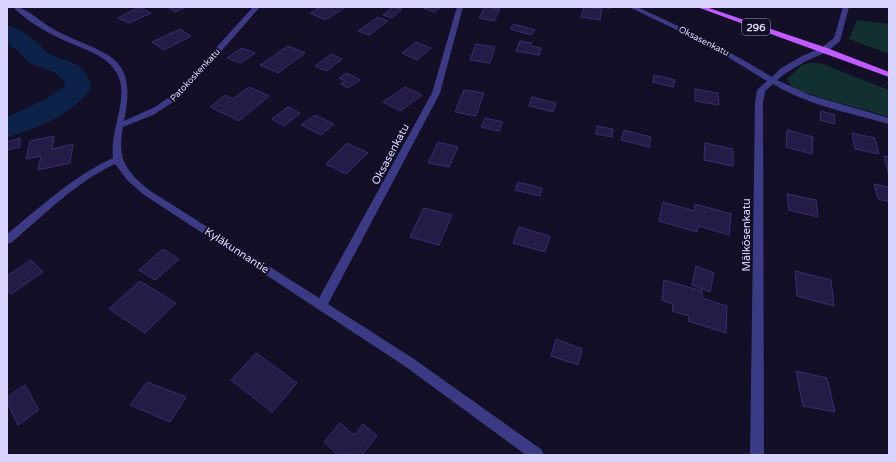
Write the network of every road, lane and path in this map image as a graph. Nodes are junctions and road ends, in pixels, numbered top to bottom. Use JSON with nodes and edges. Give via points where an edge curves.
{"nodes":[{"id":1,"x":16,"y":7,"type":"edge"},
{"id":2,"x":257,"y":7,"type":"edge"},
{"id":3,"x":460,"y":7,"type":"edge"},
{"id":4,"x":632,"y":7,"type":"edge"},
{"id":5,"x":700,"y":7,"type":"edge"},
{"id":6,"x":715,"y":7,"type":"edge"},
{"id":7,"x":846,"y":7,"type":"edge"},
{"id":8,"x":813,"y":46,"type":"junction"},
{"id":9,"x":824,"y":50,"type":"junction"},
{"id":10,"x":889,"y":75,"type":"edge"},
{"id":11,"x":772,"y":81,"type":"junction"},
{"id":12,"x":889,"y":121,"type":"edge"},
{"id":13,"x":120,"y":125,"type":"junction"},
{"id":14,"x":118,"y":159,"type":"junction"},
{"id":15,"x":7,"y":240,"type":"edge"},
{"id":16,"x":321,"y":305,"type":"junction"},
{"id":17,"x":537,"y":455,"type":"edge"},
{"id":18,"x":757,"y":455,"type":"edge"}],
"edges":[{"from":1,"to":13,"type":"street","name":"Kyläkunnantie","via":[[56,34],[107,58],[116,66],[125,90]]},
{"from":2,"to":13,"type":"street","name":"Patokoskenkatu","via":[[178,95],[165,106]]},
{"from":3,"to":16,"type":"street","name":"Oksasenkatu","via":[[436,93]]},
{"from":4,"to":11,"type":"street","name":"Oksasenkatu","via":[[697,36]]},
{"from":5,"to":8,"type":"main road","number":"296"},
{"from":6,"to":8,"type":"main road","number":"296"},
{"from":7,"to":9,"type":"street","name":"Mälkösenkatu","via":[[837,39]]},
{"from":8,"to":9,"type":"main road","number":"296"},
{"from":9,"to":10,"type":"main road","number":"296"},
{"from":9,"to":11,"type":"street","name":"Mälkösenkatu","via":[[783,71]]},
{"from":11,"to":12,"type":"street","name":"Oksasenkatu","via":[[841,108]]},
{"from":11,"to":18,"type":"street","name":"Mälkösenkatu","via":[[761,90],[759,103]]},
{"from":13,"to":14,"type":"street","name":"Kyläkunnantie","via":[[117,141]]},
{"from":14,"to":15,"type":"street","via":[[81,179]]},
{"from":14,"to":16,"type":"street","name":"Kyläkunnantie","via":[[130,180],[146,192]]},
{"from":16,"to":17,"type":"street","name":"Kyläkunnantie","via":[[410,364]]}]}
